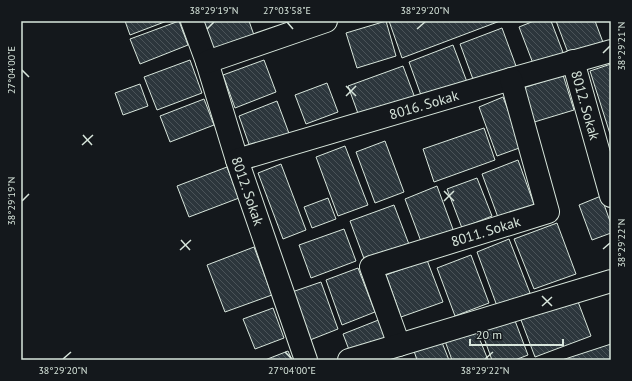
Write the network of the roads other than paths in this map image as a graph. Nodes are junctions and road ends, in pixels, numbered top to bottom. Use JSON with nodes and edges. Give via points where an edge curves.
{"nodes":[{"id":1,"x":192,"y":21,"type":"edge"},
{"id":2,"x":326,"y":21,"type":"edge"},
{"id":3,"x":611,"y":51,"type":"edge"},
{"id":4,"x":573,"y":61,"type":"junction"},
{"id":5,"x":207,"y":62,"type":"junction"},
{"id":6,"x":511,"y":79,"type":"junction"},
{"id":7,"x":237,"y":160,"type":"junction"},
{"id":8,"x":611,"y":196,"type":"edge"},
{"id":9,"x":611,"y":281,"type":"edge"},
{"id":10,"x":399,"y":345,"type":"junction"},
{"id":11,"x":306,"y":360,"type":"edge"},
{"id":12,"x":348,"y":360,"type":"edge"}],
"edges":[{"from":1,"to":5,"type":"street","name":"8012. Sokak"},
{"from":2,"to":5,"type":"street"},
{"from":3,"to":4,"type":"street","name":"8016. Sokak"},
{"from":4,"to":6,"type":"street","name":"8016. Sokak"},
{"from":4,"to":8,"type":"street","name":"8012. Sokak"},
{"from":5,"to":7,"type":"street","name":"8012. Sokak"},
{"from":6,"to":7,"type":"street","name":"8016. Sokak"},
{"from":6,"to":10,"type":"street","name":"8011. Sokak","via":[[548,212],[371,267]]},
{"from":7,"to":11,"type":"street","name":"8012. Sokak"},
{"from":9,"to":10,"type":"street"},
{"from":10,"to":12,"type":"street"}]}
